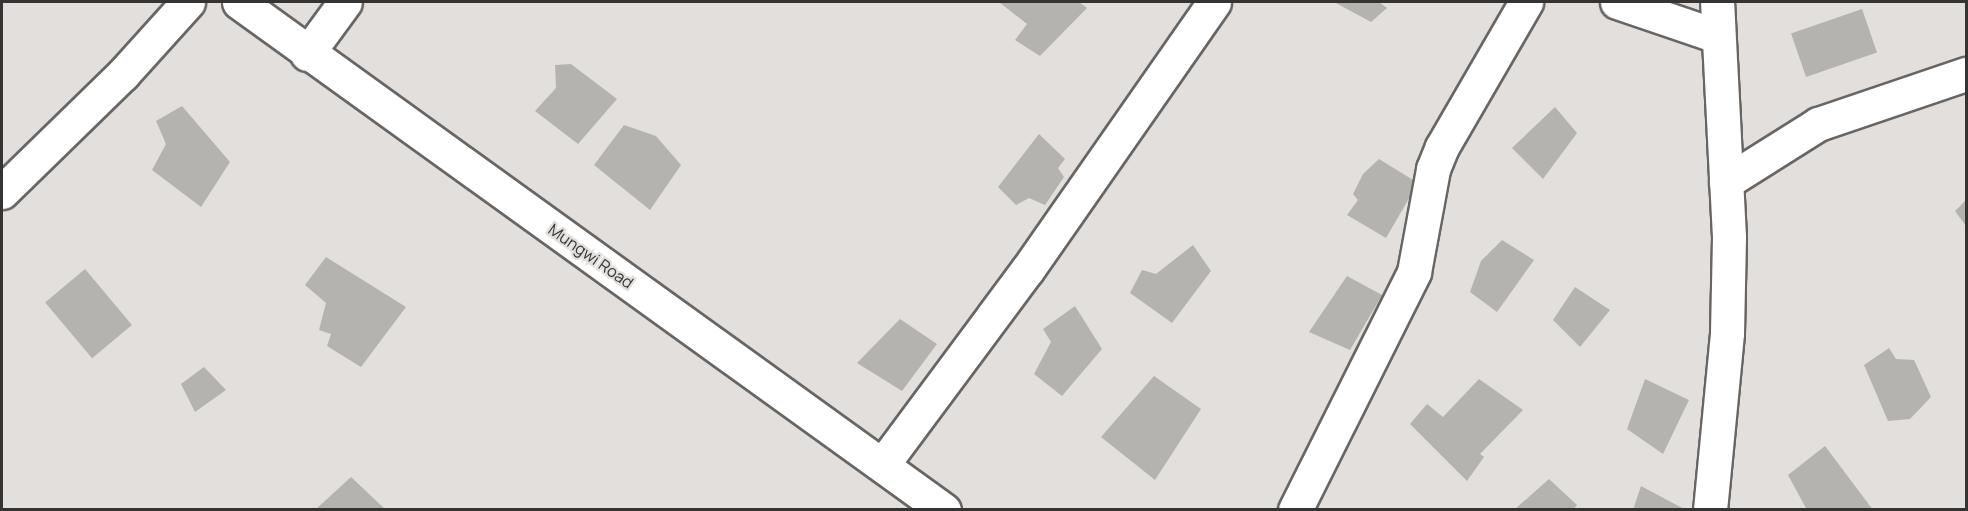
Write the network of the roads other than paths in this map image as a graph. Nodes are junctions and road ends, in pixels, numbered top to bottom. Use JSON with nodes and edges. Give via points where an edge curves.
{"nodes":[{"id":1,"x":188,"y":2,"type":"edge"},
{"id":2,"x":239,"y":2,"type":"edge"},
{"id":3,"x":345,"y":2,"type":"edge"},
{"id":4,"x":1214,"y":2,"type":"edge"},
{"id":5,"x":1526,"y":2,"type":"edge"},
{"id":6,"x":1617,"y":2,"type":"edge"},
{"id":7,"x":1717,"y":2,"type":"edge"},
{"id":8,"x":1717,"y":36,"type":"junction"},
{"id":9,"x":307,"y":54,"type":"junction"},
{"id":10,"x":1966,"y":74,"type":"edge"},
{"id":11,"x":1726,"y":182,"type":"junction"},
{"id":12,"x":2,"y":192,"type":"edge"},
{"id":13,"x":883,"y":464,"type":"junction"},
{"id":14,"x":944,"y":510,"type":"edge"},
{"id":15,"x":1295,"y":510,"type":"edge"},
{"id":16,"x":1710,"y":510,"type":"edge"}],
"edges":[{"from":1,"to":12,"type":"street","via":[[123,74]]},
{"from":2,"to":9,"type":"street","name":"Mungwi Road"},
{"from":3,"to":9,"type":"street"},
{"from":4,"to":13,"type":"street","via":[[1028,269]]},
{"from":5,"to":15,"type":"street","via":[[1442,147],[1414,272]]},
{"from":6,"to":8,"type":"street"},
{"from":7,"to":8,"type":"street"},
{"from":8,"to":11,"type":"street"},
{"from":9,"to":13,"type":"street","name":"Mungwi Road"},
{"from":10,"to":11,"type":"street","via":[[1818,124]]},
{"from":11,"to":16,"type":"street","via":[[1727,333]]},
{"from":13,"to":14,"type":"street","name":"Mungwi Road"}]}
